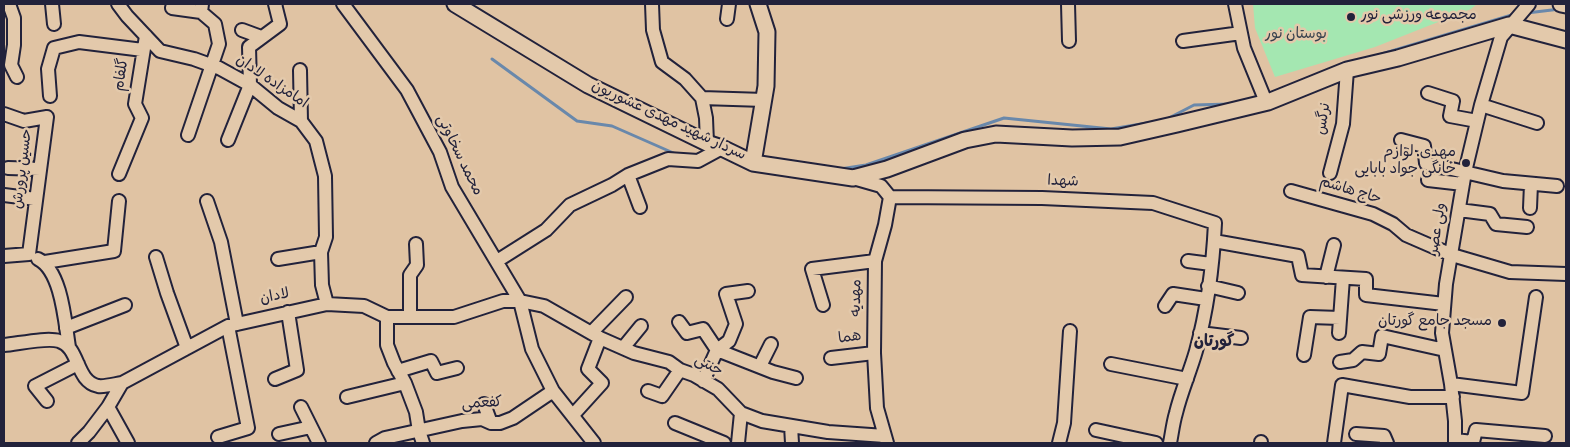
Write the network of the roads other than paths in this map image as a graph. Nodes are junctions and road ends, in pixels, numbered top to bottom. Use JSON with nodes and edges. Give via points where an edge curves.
{"nodes":[{"id":1,"x":9,"y":4,"type":"edge"},
{"id":2,"x":52,"y":4,"type":"edge"},
{"id":3,"x":118,"y":4,"type":"edge"},
{"id":4,"x":173,"y":4,"type":"edge"},
{"id":5,"x":276,"y":4,"type":"edge"},
{"id":6,"x":343,"y":4,"type":"edge"},
{"id":7,"x":455,"y":4,"type":"edge"},
{"id":8,"x":652,"y":4,"type":"edge"},
{"id":9,"x":729,"y":4,"type":"edge"},
{"id":10,"x":758,"y":4,"type":"edge"},
{"id":11,"x":1068,"y":4,"type":"edge"},
{"id":12,"x":1235,"y":4,"type":"edge"},
{"id":13,"x":1561,"y":4,"type":"edge"},
{"id":14,"x":1566,"y":6,"type":"edge"},
{"id":15,"x":202,"y":8,"type":"edge"},
{"id":16,"x":1519,"y":14,"type":"edge"},
{"id":17,"x":727,"y":19,"type":"dead end"},
{"id":18,"x":54,"y":24,"type":"dead end"},
{"id":19,"x":242,"y":30,"type":"dead end"},
{"id":20,"x":1241,"y":33,"type":"junction"},
{"id":21,"x":146,"y":36,"type":"junction"},
{"id":22,"x":261,"y":37,"type":"junction"},
{"id":23,"x":1566,"y":40,"type":"edge"},
{"id":24,"x":1069,"y":41,"type":"dead end"},
{"id":25,"x":1182,"y":41,"type":"dead end"},
{"id":26,"x":143,"y":50,"type":"junction"},
{"id":27,"x":212,"y":66,"type":"junction"},
{"id":28,"x":300,"y":70,"type":"dead end"},
{"id":29,"x":1347,"y":70,"type":"junction"},
{"id":30,"x":17,"y":77,"type":"dead end"},
{"id":31,"x":250,"y":85,"type":"junction"},
{"id":32,"x":1428,"y":93,"type":"dead end"},
{"id":33,"x":50,"y":96,"type":"dead end"},
{"id":34,"x":702,"y":98,"type":"junction"},
{"id":35,"x":764,"y":100,"type":"junction"},
{"id":36,"x":1268,"y":102,"type":"junction"},
{"id":37,"x":1481,"y":105,"type":"junction"},
{"id":38,"x":4,"y":114,"type":"edge"},
{"id":39,"x":301,"y":121,"type":"junction"},
{"id":40,"x":1477,"y":121,"type":"junction"},
{"id":41,"x":1537,"y":123,"type":"dead end"},
{"id":42,"x":188,"y":135,"type":"dead end"},
{"id":43,"x":228,"y":140,"type":"dead end"},
{"id":44,"x":1401,"y":140,"type":"dead end"},
{"id":45,"x":707,"y":142,"type":"junction"},
{"id":46,"x":722,"y":148,"type":"junction"},
{"id":47,"x":753,"y":163,"type":"junction"},
{"id":48,"x":8,"y":168,"type":"dead end"},
{"id":49,"x":40,"y":169,"type":"junction"},
{"id":50,"x":1330,"y":173,"type":"dead end"},
{"id":51,"x":119,"y":174,"type":"dead end"},
{"id":52,"x":628,"y":175,"type":"junction"},
{"id":53,"x":854,"y":178,"type":"junction"},
{"id":54,"x":1464,"y":178,"type":"junction"},
{"id":55,"x":1428,"y":180,"type":"dead end"},
{"id":56,"x":1531,"y":184,"type":"junction"},
{"id":57,"x":1557,"y":186,"type":"dead end"},
{"id":58,"x":1290,"y":191,"type":"dead end"},
{"id":59,"x":4,"y":196,"type":"edge"},
{"id":60,"x":890,"y":197,"type":"junction"},
{"id":61,"x":36,"y":199,"type":"junction"},
{"id":62,"x":119,"y":201,"type":"dead end"},
{"id":63,"x":207,"y":201,"type":"dead end"},
{"id":64,"x":640,"y":207,"type":"dead end"},
{"id":65,"x":1530,"y":208,"type":"dead end"},
{"id":66,"x":1459,"y":210,"type":"junction"},
{"id":67,"x":1527,"y":228,"type":"dead end"},
{"id":68,"x":1214,"y":241,"type":"junction"},
{"id":69,"x":416,"y":244,"type":"dead end"},
{"id":70,"x":1334,"y":245,"type":"dead end"},
{"id":71,"x":321,"y":252,"type":"junction"},
{"id":72,"x":29,"y":254,"type":"junction"},
{"id":73,"x":1452,"y":255,"type":"junction"},
{"id":74,"x":4,"y":256,"type":"edge"},
{"id":75,"x":156,"y":257,"type":"dead end"},
{"id":76,"x":278,"y":259,"type":"dead end"},
{"id":77,"x":496,"y":261,"type":"junction"},
{"id":78,"x":875,"y":261,"type":"junction"},
{"id":79,"x":1188,"y":261,"type":"dead end"},
{"id":80,"x":45,"y":262,"type":"junction"},
{"id":81,"x":1211,"y":264,"type":"junction"},
{"id":82,"x":1566,"y":274,"type":"edge"},
{"id":83,"x":1326,"y":277,"type":"junction"},
{"id":84,"x":1343,"y":278,"type":"junction"},
{"id":85,"x":748,"y":291,"type":"dead end"},
{"id":86,"x":1207,"y":293,"type":"junction"},
{"id":87,"x":1238,"y":293,"type":"dead end"},
{"id":88,"x":1536,"y":297,"type":"dead end"},
{"id":89,"x":626,"y":298,"type":"dead end"},
{"id":90,"x":520,"y":301,"type":"junction"},
{"id":91,"x":327,"y":304,"type":"junction"},
{"id":92,"x":1444,"y":304,"type":"junction"},
{"id":93,"x":125,"y":305,"type":"dead end"},
{"id":94,"x":824,"y":305,"type":"dead end"},
{"id":95,"x":1165,"y":306,"type":"dead end"},
{"id":96,"x":288,"y":312,"type":"junction"},
{"id":97,"x":387,"y":317,"type":"junction"},
{"id":98,"x":410,"y":317,"type":"junction"},
{"id":99,"x":1340,"y":318,"type":"junction"},
{"id":100,"x":679,"y":322,"type":"dead end"},
{"id":101,"x":233,"y":325,"type":"junction"},
{"id":102,"x":641,"y":326,"type":"dead end"},
{"id":103,"x":66,"y":328,"type":"junction"},
{"id":104,"x":1070,"y":331,"type":"dead end"},
{"id":105,"x":1200,"y":333,"type":"junction"},
{"id":106,"x":1339,"y":333,"type":"dead end"},
{"id":107,"x":596,"y":335,"type":"junction"},
{"id":108,"x":1241,"y":338,"type":"dead end"},
{"id":109,"x":771,"y":344,"type":"dead end"},
{"id":110,"x":4,"y":345,"type":"edge"},
{"id":111,"x":69,"y":347,"type":"junction"},
{"id":112,"x":187,"y":348,"type":"junction"},
{"id":113,"x":623,"y":348,"type":"junction"},
{"id":114,"x":717,"y":350,"type":"junction"},
{"id":115,"x":1445,"y":350,"type":"junction"},
{"id":116,"x":874,"y":352,"type":"junction"},
{"id":117,"x":1304,"y":355,"type":"dead end"},
{"id":118,"x":831,"y":358,"type":"dead end"},
{"id":119,"x":1340,"y":362,"type":"dead end"},
{"id":120,"x":78,"y":364,"type":"junction"},
{"id":121,"x":1111,"y":364,"type":"dead end"},
{"id":122,"x":760,"y":366,"type":"junction"},
{"id":123,"x":457,"y":368,"type":"dead end"},
{"id":124,"x":680,"y":370,"type":"junction"},
{"id":125,"x":398,"y":371,"type":"junction"},
{"id":126,"x":796,"y":378,"type":"dead end"},
{"id":127,"x":275,"y":379,"type":"dead end"},
{"id":128,"x":1187,"y":379,"type":"junction"},
{"id":129,"x":703,"y":381,"type":"junction"},
{"id":130,"x":122,"y":383,"type":"junction"},
{"id":131,"x":405,"y":383,"type":"junction"},
{"id":132,"x":1451,"y":384,"type":"junction"},
{"id":133,"x":553,"y":391,"type":"junction"},
{"id":134,"x":648,"y":391,"type":"dead end"},
{"id":135,"x":347,"y":397,"type":"dead end"},
{"id":136,"x":1453,"y":397,"type":"junction"},
{"id":137,"x":46,"y":401,"type":"dead end"},
{"id":138,"x":484,"y":404,"type":"dead end"},
{"id":139,"x":108,"y":407,"type":"junction"},
{"id":140,"x":301,"y":407,"type":"dead end"},
{"id":141,"x":741,"y":413,"type":"junction"},
{"id":142,"x":573,"y":415,"type":"junction"},
{"id":143,"x":491,"y":423,"type":"junction"},
{"id":144,"x":675,"y":423,"type":"dead end"},
{"id":145,"x":791,"y":426,"type":"junction"},
{"id":146,"x":311,"y":427,"type":"junction"},
{"id":147,"x":1096,"y":430,"type":"dead end"},
{"id":148,"x":279,"y":434,"type":"dead end"},
{"id":149,"x":1356,"y":434,"type":"dead end"},
{"id":150,"x":1545,"y":436,"type":"dead end"},
{"id":151,"x":218,"y":437,"type":"dead end"},
{"id":152,"x":421,"y":437,"type":"edge"},
{"id":153,"x":886,"y":440,"type":"edge"},
{"id":154,"x":869,"y":441,"type":"edge"},
{"id":155,"x":589,"y":442,"type":"edge"},
{"id":156,"x":1455,"y":442,"type":"edge"},
{"id":157,"x":78,"y":443,"type":"edge"},
{"id":158,"x":128,"y":443,"type":"edge"},
{"id":159,"x":319,"y":443,"type":"edge"},
{"id":160,"x":376,"y":443,"type":"edge"},
{"id":161,"x":724,"y":443,"type":"edge"},
{"id":162,"x":738,"y":443,"type":"edge"},
{"id":163,"x":792,"y":443,"type":"edge"},
{"id":164,"x":1059,"y":443,"type":"edge"},
{"id":165,"x":1156,"y":443,"type":"edge"},
{"id":166,"x":1170,"y":443,"type":"edge"},
{"id":167,"x":1334,"y":443,"type":"edge"},
{"id":168,"x":1387,"y":443,"type":"edge"}],
"edges":[{"from":1,"to":30,"type":"street","via":[[14,18],[11,65]]},
{"from":2,"to":18,"type":"street"},
{"from":3,"to":21,"type":"street","name":"امامزاده لادان"},
{"from":4,"to":15,"type":"street","via":[[172,8]]},
{"from":5,"to":22,"type":"street","via":[[280,24]]},
{"from":6,"to":77,"type":"street","name":"محمد سخاوتی","via":[[407,90],[440,152],[452,187]]},
{"from":7,"to":45,"type":"street","name":"سردار شهید مهدی عشوریون","via":[[588,85]]},
{"from":8,"to":34,"type":"street","via":[[662,62]]},
{"from":9,"to":17,"type":"street"},
{"from":10,"to":35,"type":"street","via":[[767,32]]},
{"from":11,"to":24,"type":"street"},
{"from":12,"to":20,"type":"street"},
{"from":13,"to":14,"type":"street"},
{"from":15,"to":27,"type":"street","via":[[215,24],[219,44]]},
{"from":16,"to":23,"type":"street"},
{"from":16,"to":29,"type":"street","name":"سردار شهید مهدی عشوریون","via":[[1398,58]]},
{"from":16,"to":37,"type":"street","name":"ولی عصر","via":[[1501,37]]},
{"from":19,"to":22,"type":"street"},
{"from":20,"to":25,"type":"street"},
{"from":20,"to":36,"type":"street","via":[[1244,48]]},
{"from":21,"to":26,"type":"street","name":"گلفام"},
{"from":21,"to":27,"type":"street","name":"امامزاده لادان","via":[[160,51]]},
{"from":22,"to":31,"type":"street","via":[[249,46]]},
{"from":26,"to":33,"type":"street","via":[[79,42],[54,48],[48,70]]},
{"from":26,"to":51,"type":"street","name":"گلفام","via":[[135,104],[142,118]]},
{"from":27,"to":31,"type":"street","name":"امامزاده لادان"},
{"from":27,"to":42,"type":"street"},
{"from":28,"to":39,"type":"street"},
{"from":29,"to":36,"type":"street","name":"سردار شهید مهدی عشوریون"},
{"from":29,"to":50,"type":"street","name":"نرگس","via":[[1343,124]]},
{"from":31,"to":39,"type":"street","name":"امامزاده لادان","via":[[278,108]]},
{"from":31,"to":43,"type":"street"},
{"from":32,"to":40,"type":"street","via":[[1453,101],[1450,116]]},
{"from":34,"to":35,"type":"street"},
{"from":34,"to":45,"type":"street"},
{"from":35,"to":47,"type":"street"},
{"from":36,"to":53,"type":"street","name":"سردار شهید مهدی عشوریون","via":[[1120,137],[996,134],[965,140]]},
{"from":37,"to":40,"type":"street","name":"ولی عصر"},
{"from":37,"to":41,"type":"street"},
{"from":38,"to":49,"type":"street","name":"حسین پرورش","via":[[24,121],[47,117]]},
{"from":39,"to":71,"type":"street","name":"امامزاده لادان","via":[[316,141],[325,176],[326,237]]},
{"from":40,"to":54,"type":"street","name":"ولی عصر"},
{"from":44,"to":54,"type":"street","via":[[1424,146],[1426,163]]},
{"from":45,"to":46,"type":"street","name":"سردار شهید مهدی عشوریون"},
{"from":46,"to":47,"type":"street","name":"سردار شهید مهدی عشوریون"},
{"from":46,"to":52,"type":"street","via":[[698,161],[668,159]]},
{"from":47,"to":53,"type":"street","name":"سردار شهید مهدی عشوریون"},
{"from":48,"to":49,"type":"street"},
{"from":49,"to":61,"type":"street","name":"حسین پرورش"},
{"from":52,"to":64,"type":"street"},
{"from":52,"to":77,"type":"street","via":[[570,205],[546,230]]},
{"from":53,"to":60,"type":"street","via":[[881,186]]},
{"from":54,"to":55,"type":"street"},
{"from":54,"to":56,"type":"street"},
{"from":54,"to":66,"type":"street","name":"ولی عصر"},
{"from":56,"to":57,"type":"street"},
{"from":56,"to":65,"type":"street"},
{"from":58,"to":73,"type":"street","name":"حاج هاشم","via":[[1373,214],[1406,235]]},
{"from":59,"to":61,"type":"street"},
{"from":60,"to":68,"type":"street","name":"شهدا","via":[[1154,203],[1214,223]]},
{"from":60,"to":78,"type":"street","name":"مهدیه"},
{"from":61,"to":72,"type":"street","name":"حسین پرورش"},
{"from":62,"to":80,"type":"street","via":[[114,251]]},
{"from":63,"to":101,"type":"street","via":[[221,242]]},
{"from":66,"to":67,"type":"street","via":[[1490,214],[1496,224]]},
{"from":66,"to":73,"type":"street","name":"ولی عصر"},
{"from":68,"to":81,"type":"street","name":"شهدا"},
{"from":68,"to":83,"type":"street","via":[[1298,256],[1302,275]]},
{"from":69,"to":98,"type":"street","via":[[417,265],[410,275]]},
{"from":70,"to":83,"type":"street"},
{"from":71,"to":76,"type":"street"},
{"from":71,"to":91,"type":"street","name":"امامزاده لادان","via":[[322,285]]},
{"from":72,"to":74,"type":"street"},
{"from":72,"to":80,"type":"street"},
{"from":73,"to":82,"type":"street","name":"حاج هاشم","via":[[1510,272]]},
{"from":73,"to":92,"type":"street","name":"ولی عصر"},
{"from":75,"to":112,"type":"street"},
{"from":77,"to":90,"type":"street","name":"محمد سخاوتی"},
{"from":78,"to":94,"type":"street","via":[[812,269]]},
{"from":78,"to":116,"type":"street","name":"مهدیه"},
{"from":79,"to":81,"type":"street"},
{"from":80,"to":103,"type":"street","via":[[55,276]]},
{"from":81,"to":86,"type":"street","name":"شهدا"},
{"from":83,"to":84,"type":"street"},
{"from":84,"to":92,"type":"street","via":[[1366,279],[1366,295]]},
{"from":84,"to":99,"type":"street"},
{"from":85,"to":114,"type":"street","via":[[726,294],[736,324],[729,342]]},
{"from":86,"to":87,"type":"street"},
{"from":86,"to":95,"type":"street","via":[[1173,294]]},
{"from":86,"to":105,"type":"street","name":"شهدا"},
{"from":88,"to":132,"type":"street","via":[[1522,393]]},
{"from":89,"to":107,"type":"street"},
{"from":90,"to":98,"type":"street","name":"لادان","via":[[502,301],[454,317]]},
{"from":90,"to":107,"type":"street","name":"جنتی","via":[[544,306]]},
{"from":90,"to":133,"type":"street","name":"محمد سخاوتی","via":[[532,349]]},
{"from":91,"to":96,"type":"street","name":"لادان"},
{"from":91,"to":97,"type":"street","name":"لادان","via":[[364,306]]},
{"from":92,"to":115,"type":"street","name":"ولی عصر","via":[[1442,332]]},
{"from":93,"to":103,"type":"street"},
{"from":96,"to":101,"type":"street","name":"لادان"},
{"from":96,"to":127,"type":"street","via":[[297,370]]},
{"from":97,"to":98,"type":"street","name":"لادان"},
{"from":97,"to":125,"type":"street","via":[[387,345]]},
{"from":99,"to":106,"type":"street"},
{"from":99,"to":117,"type":"street","via":[[1310,317]]},
{"from":100,"to":114,"type":"street","via":[[687,332],[703,329]]},
{"from":101,"to":112,"type":"street","name":"لادان"},
{"from":101,"to":151,"type":"street","via":[[248,428]]},
{"from":102,"to":113,"type":"street"},
{"from":103,"to":111,"type":"street"},
{"from":104,"to":164,"type":"street","via":[[1064,423]]},
{"from":105,"to":108,"type":"street"},
{"from":105,"to":128,"type":"street","name":"شهدا"},
{"from":107,"to":113,"type":"street","name":"جنتی"},
{"from":107,"to":142,"type":"street","via":[[588,369],[602,383]]},
{"from":109,"to":122,"type":"street"},
{"from":110,"to":111,"type":"street","via":[[48,340],[59,341]]},
{"from":111,"to":120,"type":"street"},
{"from":112,"to":130,"type":"street","name":"لادان"},
{"from":113,"to":124,"type":"street","name":"جنتی","via":[[669,362]]},
{"from":114,"to":122,"type":"street"},
{"from":114,"to":129,"type":"street"},
{"from":115,"to":119,"type":"street","via":[[1382,336],[1379,354],[1362,352],[1353,360]]},
{"from":115,"to":132,"type":"street","name":"ولی عصر"},
{"from":116,"to":118,"type":"street","name":"هما"},
{"from":116,"to":153,"type":"street","name":"مهدیه","via":[[877,408]]},
{"from":120,"to":130,"type":"street","via":[[85,379],[99,386]]},
{"from":120,"to":137,"type":"street","via":[[35,386]]},
{"from":121,"to":128,"type":"street"},
{"from":122,"to":126,"type":"street"},
{"from":123,"to":125,"type":"street","via":[[437,372],[430,361]]},
{"from":124,"to":129,"type":"street","name":"جنتی"},
{"from":124,"to":134,"type":"street","via":[[662,396]]},
{"from":125,"to":131,"type":"street"},
{"from":128,"to":166,"type":"street","name":"شهدا"},
{"from":129,"to":141,"type":"street","name":"جنتی","via":[[718,389]]},
{"from":130,"to":139,"type":"street"},
{"from":131,"to":135,"type":"street"},
{"from":131,"to":152,"type":"street"},
{"from":132,"to":136,"type":"street","name":"ولی عصر"},
{"from":133,"to":142,"type":"street","name":"محمد سخاوتی"},
{"from":133,"to":143,"type":"street","name":"کفعمی","via":[[512,418]]},
{"from":136,"to":156,"type":"street","name":"ولی عصر"},
{"from":136,"to":167,"type":"street","via":[[1410,397],[1342,384]]},
{"from":138,"to":143,"type":"street"},
{"from":139,"to":157,"type":"street"},
{"from":139,"to":158,"type":"street"},
{"from":140,"to":146,"type":"street"},
{"from":141,"to":145,"type":"street","name":"جنتی"},
{"from":141,"to":162,"type":"street"},
{"from":142,"to":155,"type":"street","name":"محمد سخاوتی"},
{"from":143,"to":152,"type":"street","name":"کفعمی","via":[[482,419],[462,421]]},
{"from":144,"to":161,"type":"street"},
{"from":145,"to":154,"type":"street","name":"جنتی"},
{"from":145,"to":163,"type":"street"},
{"from":146,"to":148,"type":"street"},
{"from":146,"to":159,"type":"street"},
{"from":147,"to":165,"type":"street"},
{"from":149,"to":168,"type":"street","via":[[1384,436]]},
{"from":150,"to":156,"type":"street","via":[[1476,430],[1472,442]]},
{"from":152,"to":160,"type":"street","name":"کفعمی","via":[[385,438]]},
{"from":153,"to":154,"type":"street","name":"جنتی"}]}
